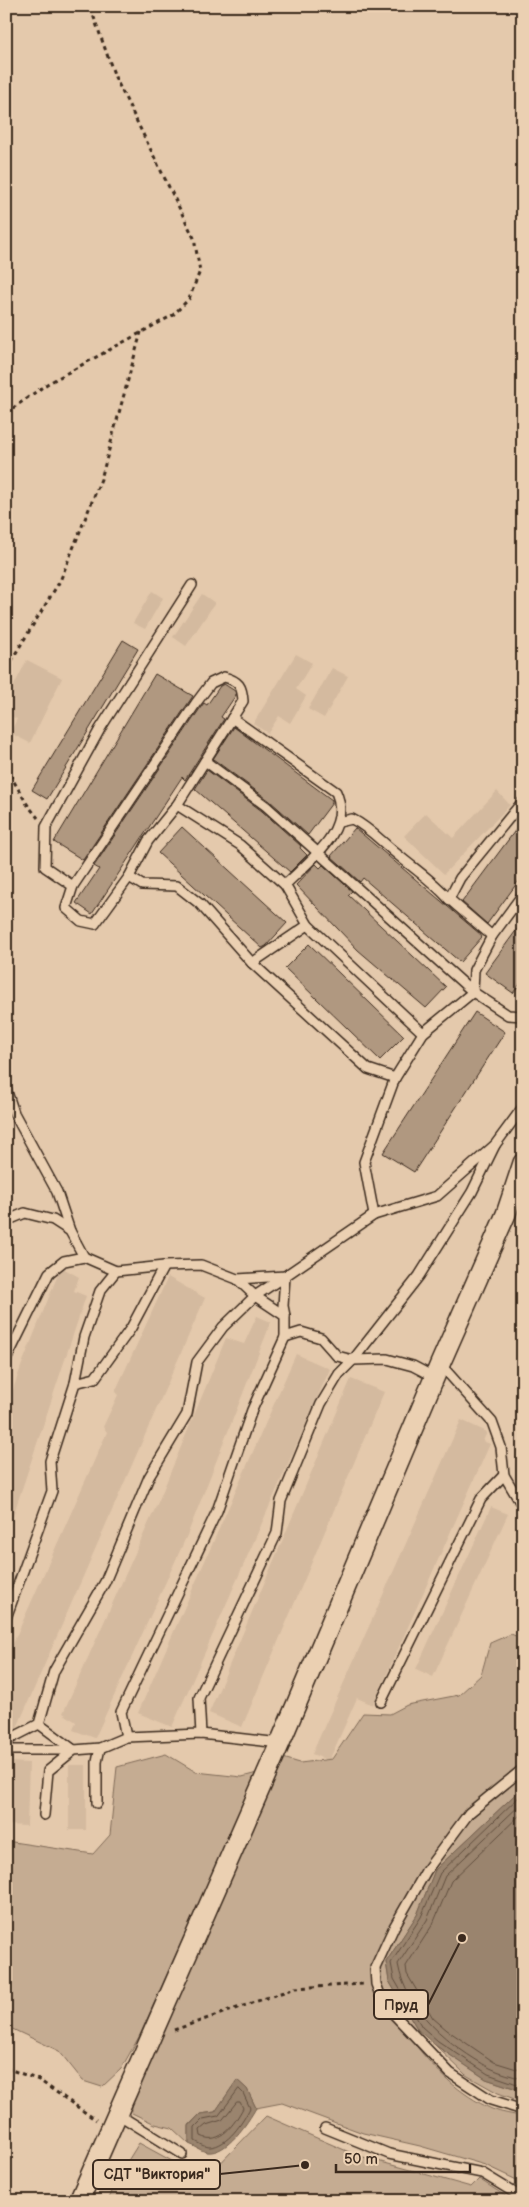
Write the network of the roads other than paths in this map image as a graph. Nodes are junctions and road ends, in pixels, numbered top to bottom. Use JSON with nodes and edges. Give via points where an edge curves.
{"nodes":[{"id":1,"x":192,"y":585,"type":"dead end"},
{"id":2,"x":232,"y":718,"type":"junction"},
{"id":3,"x":205,"y":761,"type":"junction"},
{"id":4,"x":523,"y":801,"type":"edge"},
{"id":5,"x":177,"y":805,"type":"junction"},
{"id":6,"x":339,"y":822,"type":"junction"},
{"id":7,"x":318,"y":853,"type":"junction"},
{"id":8,"x":129,"y":877,"type":"junction"},
{"id":9,"x":285,"y":885,"type":"junction"},
{"id":10,"x":73,"y":886,"type":"junction"},
{"id":11,"x":523,"y":894,"type":"edge"},
{"id":12,"x":449,"y":899,"type":"junction"},
{"id":13,"x":308,"y":925,"type":"junction"},
{"id":14,"x":492,"y":936,"type":"junction"},
{"id":15,"x":252,"y":963,"type":"junction"},
{"id":16,"x":473,"y":992,"type":"junction"},
{"id":17,"x":523,"y":1016,"type":"edge"},
{"id":18,"x":423,"y":1033,"type":"junction"},
{"id":19,"x":394,"y":1078,"type":"junction"},
{"id":20,"x":6,"y":1089,"type":"edge"},
{"id":21,"x":523,"y":1107,"type":"edge"},
{"id":22,"x":495,"y":1145,"type":"junction"},
{"id":23,"x":523,"y":1163,"type":"edge"},
{"id":24,"x":374,"y":1215,"type":"junction"},
{"id":25,"x":6,"y":1221,"type":"edge"},
{"id":26,"x":70,"y":1231,"type":"junction"},
{"id":27,"x":84,"y":1257,"type":"junction"},
{"id":28,"x":164,"y":1266,"type":"junction"},
{"id":29,"x":116,"y":1271,"type":"junction"},
{"id":30,"x":285,"y":1276,"type":"junction"},
{"id":31,"x":238,"y":1279,"type":"junction"},
{"id":32,"x":255,"y":1296,"type":"junction"},
{"id":33,"x":285,"y":1316,"type":"junction"},
{"id":34,"x":285,"y":1337,"type":"junction"},
{"id":35,"x":6,"y":1360,"type":"edge"},
{"id":36,"x":353,"y":1360,"type":"junction"},
{"id":37,"x":437,"y":1370,"type":"junction"},
{"id":38,"x":75,"y":1383,"type":"junction"},
{"id":39,"x":504,"y":1475,"type":"junction"},
{"id":40,"x":523,"y":1507,"type":"edge"},
{"id":41,"x":6,"y":1618,"type":"edge"},
{"id":42,"x":381,"y":1702,"type":"dead end"},
{"id":43,"x":39,"y":1724,"type":"junction"},
{"id":44,"x":201,"y":1734,"type":"junction"},
{"id":45,"x":126,"y":1737,"type":"junction"},
{"id":46,"x":6,"y":1741,"type":"edge"},
{"id":47,"x":280,"y":1743,"type":"junction"},
{"id":48,"x":100,"y":1748,"type":"junction"},
{"id":49,"x":6,"y":1750,"type":"edge"},
{"id":50,"x":74,"y":1750,"type":"junction"},
{"id":51,"x":523,"y":1769,"type":"edge"},
{"id":52,"x":97,"y":1803,"type":"dead end"},
{"id":53,"x":44,"y":1815,"type":"dead end"},
{"id":54,"x":523,"y":2110,"type":"edge"},
{"id":55,"x":112,"y":2121,"type":"junction"},
{"id":56,"x":325,"y":2128,"type":"dead end"},
{"id":57,"x":182,"y":2154,"type":"dead end"},
{"id":58,"x":523,"y":2198,"type":"edge"},
{"id":59,"x":79,"y":2201,"type":"edge"}],
"edges":[{"from":1,"to":10,"type":"lane","via":[[100,729],[46,827],[45,867]]},
{"from":2,"to":3,"type":"lane"},
{"from":2,"to":6,"type":"lane","via":[[336,792],[341,803]]},
{"from":2,"to":10,"type":"lane","via":[[243,701],[242,688],[236,680],[224,677],[211,683]]},
{"from":3,"to":5,"type":"lane"},
{"from":3,"to":7,"type":"lane","via":[[266,806]]},
{"from":4,"to":12,"type":"lane","via":[[460,878]]},
{"from":5,"to":8,"type":"lane","via":[[148,841]]},
{"from":5,"to":9,"type":"lane","via":[[240,845]]},
{"from":6,"to":7,"type":"lane"},
{"from":6,"to":12,"type":"lane","via":[[352,819],[363,824],[430,879]]},
{"from":7,"to":9,"type":"lane"},
{"from":7,"to":16,"type":"lane"},
{"from":8,"to":10,"type":"lane","via":[[95,924],[81,921],[66,908]]},
{"from":8,"to":15,"type":"lane","via":[[142,885],[177,886],[200,904]]},
{"from":9,"to":13,"type":"lane"},
{"from":11,"to":14,"type":"lane"},
{"from":12,"to":14,"type":"lane"},
{"from":13,"to":15,"type":"lane"},
{"from":13,"to":18,"type":"lane"},
{"from":14,"to":16,"type":"lane","via":[[474,970]]},
{"from":15,"to":19,"type":"lane","via":[[368,1069]]},
{"from":16,"to":17,"type":"lane","via":[[508,1015]]},
{"from":16,"to":18,"type":"lane"},
{"from":18,"to":19,"type":"lane"},
{"from":19,"to":24,"type":"lane","via":[[364,1162]]},
{"from":20,"to":26,"type":"lane","via":[[14,1113],[57,1192]]},
{"from":21,"to":22,"type":"lane"},
{"from":22,"to":24,"type":"lane","via":[[437,1196]]},
{"from":22,"to":36,"type":"lane","via":[[472,1192],[418,1276]]},
{"from":23,"to":37,"type":"street","via":[[506,1214]]},
{"from":24,"to":30,"type":"lane"},
{"from":25,"to":26,"type":"lane","via":[[25,1214],[53,1220]]},
{"from":26,"to":27,"type":"lane"},
{"from":27,"to":29,"type":"lane"},
{"from":27,"to":35,"type":"lane","via":[[64,1262],[49,1273]]},
{"from":28,"to":29,"type":"lane"},
{"from":28,"to":31,"type":"lane","via":[[201,1265]]},
{"from":28,"to":38,"type":"lane","via":[[131,1328],[95,1378]]},
{"from":29,"to":38,"type":"lane","via":[[100,1291],[84,1337]]},
{"from":30,"to":31,"type":"lane"},
{"from":30,"to":32,"type":"lane"},
{"from":30,"to":33,"type":"lane"},
{"from":31,"to":32,"type":"lane"},
{"from":32,"to":33,"type":"lane"},
{"from":32,"to":43,"type":"lane","via":[[223,1327],[197,1362],[187,1414],[148,1477],[105,1582],[54,1671]]},
{"from":33,"to":34,"type":"lane"},
{"from":34,"to":36,"type":"lane","via":[[301,1332],[322,1338],[337,1356]]},
{"from":34,"to":45,"type":"lane","via":[[252,1410],[217,1512],[120,1712]]},
{"from":36,"to":37,"type":"lane","via":[[387,1359]]},
{"from":36,"to":44,"type":"lane","via":[[339,1374],[321,1404],[281,1500],[277,1533],[199,1698]]},
{"from":37,"to":39,"type":"lane","via":[[492,1422],[501,1446]]},
{"from":37,"to":47,"type":"street"},
{"from":38,"to":41,"type":"lane","via":[[50,1461],[52,1492]]},
{"from":39,"to":40,"type":"lane"},
{"from":39,"to":42,"type":"lane","via":[[481,1499]]},
{"from":43,"to":46,"type":"lane"},
{"from":43,"to":50,"type":"lane"},
{"from":44,"to":45,"type":"lane"},
{"from":44,"to":47,"type":"lane"},
{"from":45,"to":48,"type":"lane"},
{"from":47,"to":55,"type":"street"},
{"from":48,"to":50,"type":"lane"},
{"from":48,"to":52,"type":"lane"},
{"from":49,"to":50,"type":"lane"},
{"from":50,"to":53,"type":"lane","via":[[48,1771]]},
{"from":51,"to":54,"type":"lane","via":[[469,1812],[426,1872],[375,1968],[376,1984],[383,2002],[450,2073],[491,2100]]},
{"from":55,"to":57,"type":"lane"},
{"from":55,"to":59,"type":"street"},
{"from":56,"to":58,"type":"lane","via":[[389,2154],[482,2173]]}]}
